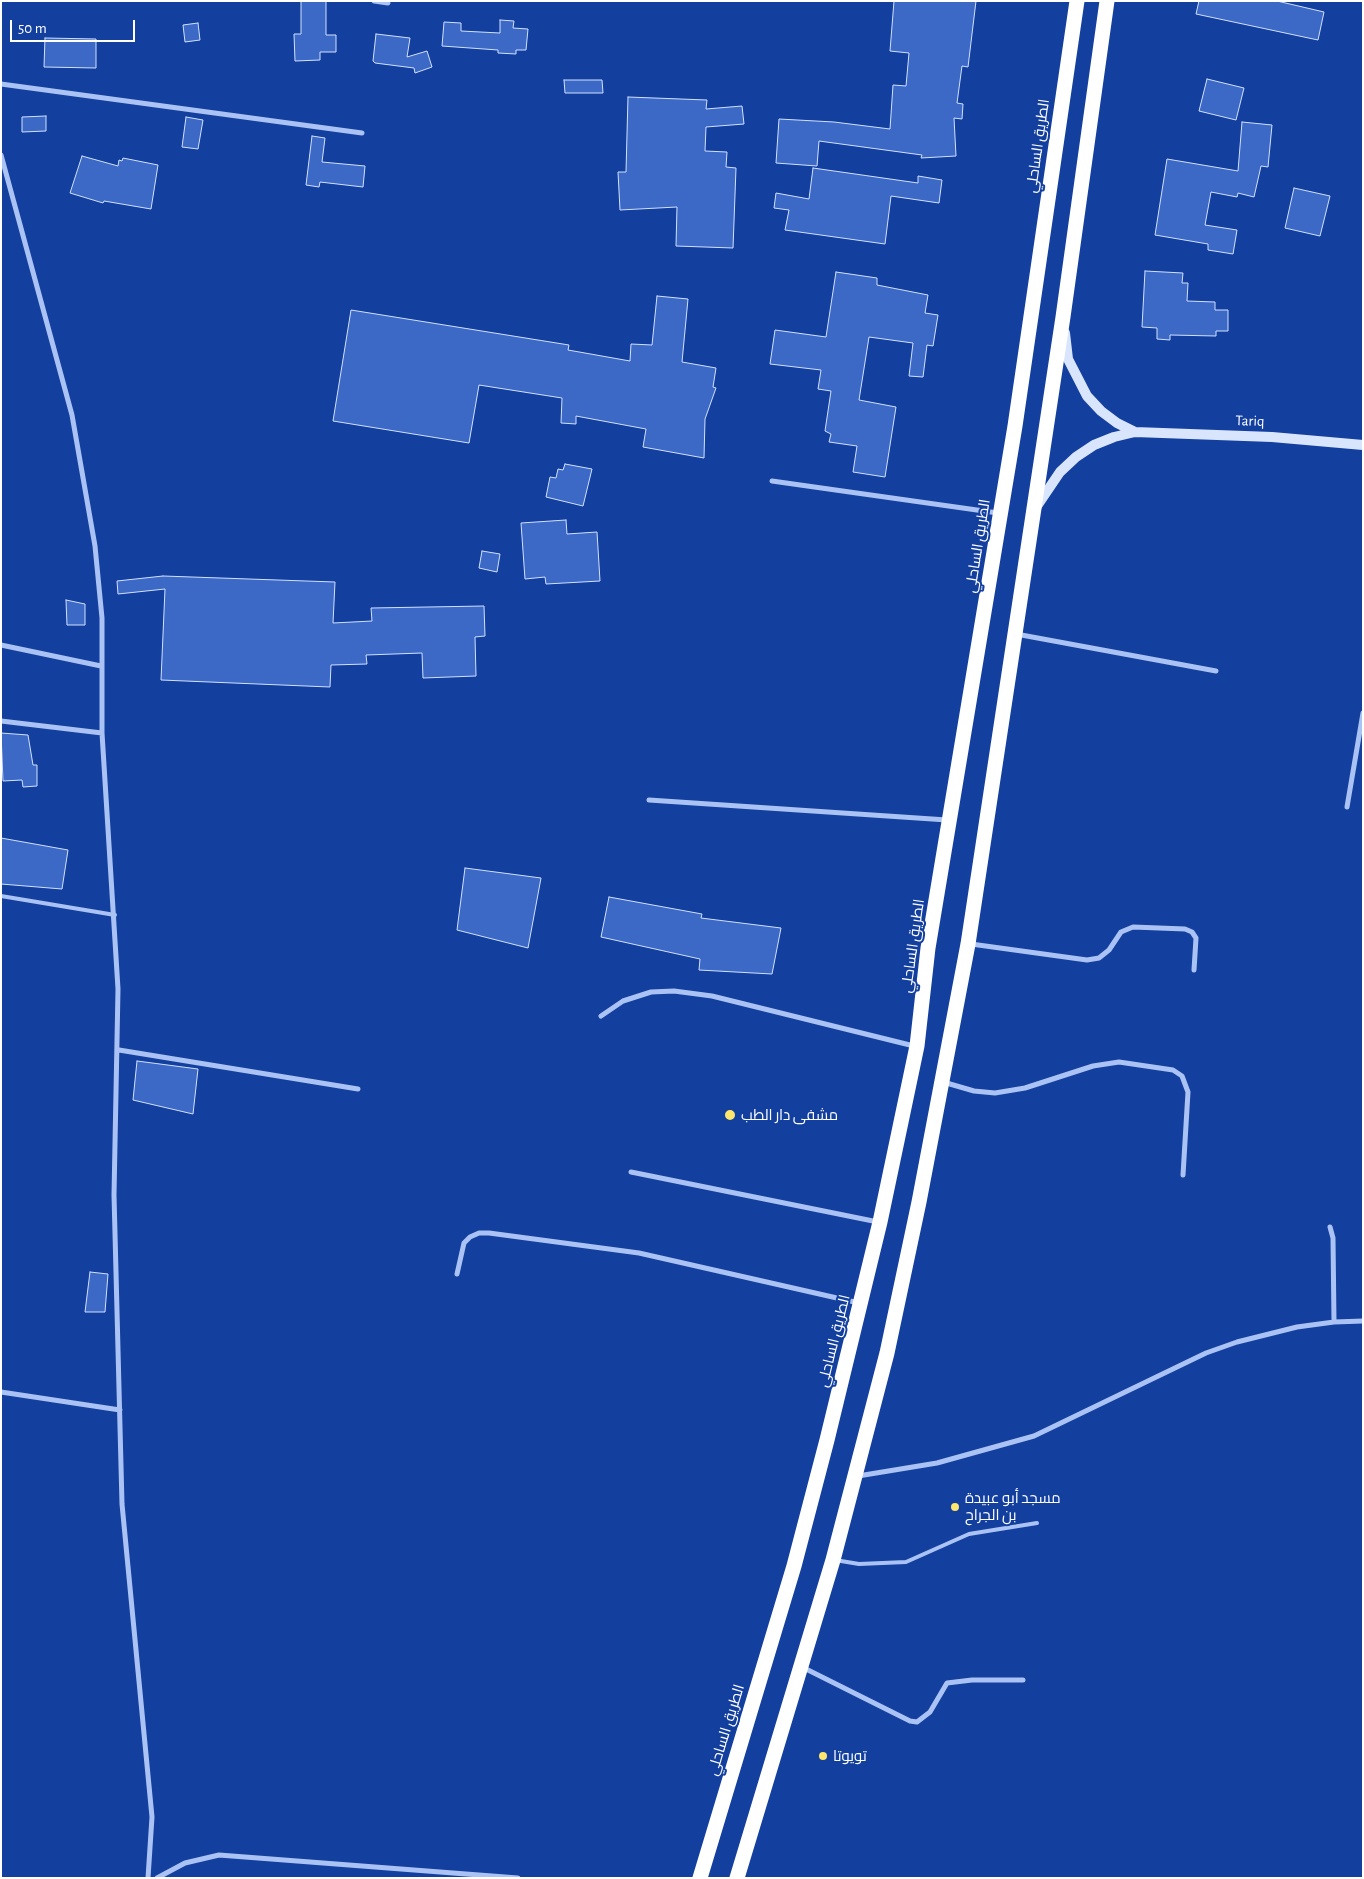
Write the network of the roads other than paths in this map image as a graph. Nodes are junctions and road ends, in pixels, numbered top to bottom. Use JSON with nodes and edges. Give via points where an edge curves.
{"nodes":[{"id":1,"x":374,"y":1,"type":"edge"},
{"id":2,"x":1107,"y":1,"type":"edge"},
{"id":3,"x":1076,"y":2,"type":"edge"},
{"id":4,"x":388,"y":3,"type":"dead end"},
{"id":5,"x":1,"y":84,"type":"edge"},
{"id":6,"x":362,"y":133,"type":"dead end"},
{"id":7,"x":1,"y":155,"type":"edge"},
{"id":8,"x":1062,"y":317,"type":"junction"},
{"id":9,"x":1135,"y":432,"type":"junction"},
{"id":10,"x":1363,"y":445,"type":"edge"},
{"id":11,"x":772,"y":481,"type":"dead end"},
{"id":12,"x":1033,"y":512,"type":"junction"},
{"id":13,"x":1001,"y":513,"type":"junction"},
{"id":14,"x":1014,"y":634,"type":"junction"},
{"id":15,"x":1,"y":645,"type":"edge"},
{"id":16,"x":101,"y":666,"type":"junction"},
{"id":17,"x":1216,"y":671,"type":"dead end"},
{"id":18,"x":1363,"y":713,"type":"edge"},
{"id":19,"x":1,"y":721,"type":"edge"},
{"id":20,"x":102,"y":732,"type":"junction"},
{"id":21,"x":649,"y":800,"type":"dead end"},
{"id":22,"x":1347,"y":807,"type":"dead end"},
{"id":23,"x":950,"y":820,"type":"junction"},
{"id":24,"x":1,"y":896,"type":"edge"},
{"id":25,"x":115,"y":915,"type":"junction"},
{"id":26,"x":968,"y":944,"type":"junction"},
{"id":27,"x":1194,"y":970,"type":"dead end"},
{"id":28,"x":601,"y":1016,"type":"dead end"},
{"id":29,"x":917,"y":1046,"type":"junction"},
{"id":30,"x":118,"y":1050,"type":"junction"},
{"id":31,"x":943,"y":1082,"type":"junction"},
{"id":32,"x":358,"y":1089,"type":"dead end"},
{"id":33,"x":631,"y":1172,"type":"dead end"},
{"id":34,"x":1183,"y":1175,"type":"dead end"},
{"id":35,"x":880,"y":1222,"type":"junction"},
{"id":36,"x":1330,"y":1227,"type":"dead end"},
{"id":37,"x":457,"y":1274,"type":"dead end"},
{"id":38,"x":861,"y":1303,"type":"junction"},
{"id":39,"x":1363,"y":1321,"type":"edge"},
{"id":40,"x":1334,"y":1322,"type":"junction"},
{"id":41,"x":1,"y":1392,"type":"edge"},
{"id":42,"x":120,"y":1410,"type":"junction"},
{"id":43,"x":855,"y":1476,"type":"junction"},
{"id":44,"x":1037,"y":1523,"type":"dead end"},
{"id":45,"x":833,"y":1560,"type":"junction"},
{"id":46,"x":799,"y":1666,"type":"junction"},
{"id":47,"x":1023,"y":1680,"type":"dead end"},
{"id":48,"x":148,"y":1878,"type":"edge"},
{"id":49,"x":157,"y":1878,"type":"edge"},
{"id":50,"x":518,"y":1878,"type":"edge"},
{"id":51,"x":700,"y":1878,"type":"edge"},
{"id":52,"x":737,"y":1878,"type":"edge"}],
"edges":[{"from":1,"to":4,"type":"street"},
{"from":2,"to":8,"type":"highway"},
{"from":3,"to":13,"type":"highway","name":"الطريق الساحلي"},
{"from":5,"to":6,"type":"street"},
{"from":7,"to":16,"type":"street","via":[[72,415],[95,546],[102,618]]},
{"from":8,"to":9,"type":"main road","via":[[1068,360],[1087,396],[1112,419]]},
{"from":8,"to":12,"type":"highway"},
{"from":9,"to":10,"type":"main road","name":"Tariq","via":[[1272,437]]},
{"from":9,"to":12,"type":"main road","via":[[1094,445],[1076,457],[1060,472]]},
{"from":11,"to":13,"type":"street"},
{"from":12,"to":14,"type":"highway"},
{"from":13,"to":23,"type":"highway","name":"الطريق الساحلي"},
{"from":14,"to":17,"type":"street"},
{"from":14,"to":26,"type":"highway"},
{"from":15,"to":16,"type":"street"},
{"from":16,"to":20,"type":"street"},
{"from":18,"to":22,"type":"street"},
{"from":19,"to":20,"type":"street"},
{"from":20,"to":25,"type":"street"},
{"from":21,"to":23,"type":"street"},
{"from":23,"to":29,"type":"highway","name":"الطريق الساحلي","via":[[928,948]]},
{"from":24,"to":25,"type":"lane"},
{"from":25,"to":30,"type":"street"},
{"from":26,"to":27,"type":"street","via":[[1088,960],[1099,958],[1121,932],[1133,927],[1185,929],[1196,938]]},
{"from":26,"to":31,"type":"highway"},
{"from":28,"to":29,"type":"street","via":[[623,1002],[651,992],[674,991],[712,996]]},
{"from":29,"to":35,"type":"highway","name":"الطريق الساحلي"},
{"from":30,"to":32,"type":"street"},
{"from":30,"to":42,"type":"street","via":[[114,1195]]},
{"from":31,"to":34,"type":"street","via":[[995,1093],[1119,1062],[1173,1070],[1182,1076],[1188,1092]]},
{"from":31,"to":43,"type":"highway","via":[[889,1344]]},
{"from":33,"to":35,"type":"street"},
{"from":35,"to":38,"type":"highway","name":"الطريق الساحلي"},
{"from":36,"to":40,"type":"street","via":[[1333,1238]]},
{"from":37,"to":38,"type":"street","via":[[464,1244],[470,1237],[489,1233],[639,1253]]},
{"from":38,"to":51,"type":"highway","name":"الطريق الساحلي","via":[[794,1566]]},
{"from":39,"to":40,"type":"street"},
{"from":40,"to":43,"type":"street","via":[[1297,1327],[1206,1352],[1034,1436],[937,1463]]},
{"from":41,"to":42,"type":"street"},
{"from":42,"to":48,"type":"street","via":[[122,1504],[152,1817]]},
{"from":43,"to":45,"type":"highway"},
{"from":44,"to":45,"type":"lane","via":[[969,1534],[906,1562],[859,1564]]},
{"from":45,"to":46,"type":"highway"},
{"from":46,"to":47,"type":"street","via":[[917,1722],[930,1712],[947,1683]]},
{"from":46,"to":52,"type":"highway"},
{"from":49,"to":50,"type":"street","via":[[185,1863],[219,1855]]}]}
